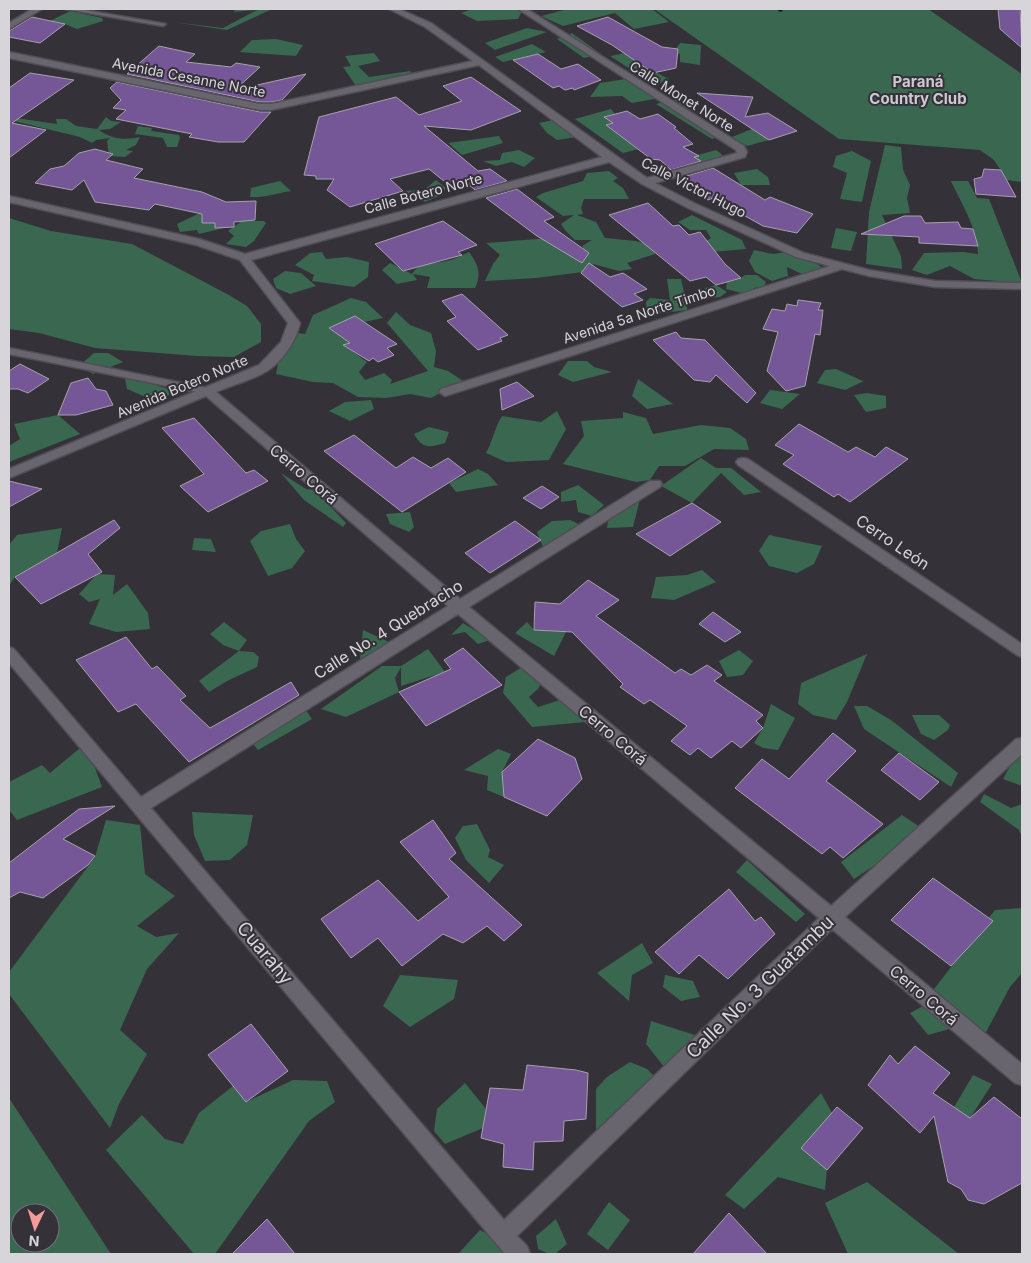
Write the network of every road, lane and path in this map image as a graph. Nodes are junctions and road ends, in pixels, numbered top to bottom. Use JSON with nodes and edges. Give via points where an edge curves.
{"nodes":[{"id":1,"x":38,"y":9,"type":"edge"},
{"id":2,"x":68,"y":9,"type":"edge"},
{"id":3,"x":393,"y":9,"type":"edge"},
{"id":4,"x":522,"y":9,"type":"edge"},
{"id":5,"x":163,"y":24,"type":"dead end"},
{"id":6,"x":9,"y":26,"type":"edge"},
{"id":7,"x":9,"y":55,"type":"edge"},
{"id":8,"x":481,"y":62,"type":"junction"},
{"id":9,"x":610,"y":158,"type":"junction"},
{"id":10,"x":646,"y":182,"type":"junction"},
{"id":11,"x":9,"y":198,"type":"edge"},
{"id":12,"x":244,"y":258,"type":"junction"},
{"id":13,"x":842,"y":266,"type":"junction"},
{"id":14,"x":1022,"y":286,"type":"edge"},
{"id":15,"x":9,"y":350,"type":"edge"},
{"id":16,"x":207,"y":391,"type":"junction"},
{"id":17,"x":445,"y":392,"type":"dead end"},
{"id":18,"x":743,"y":462,"type":"dead end"},
{"id":19,"x":9,"y":474,"type":"edge"},
{"id":20,"x":655,"y":484,"type":"dead end"},
{"id":21,"x":458,"y":606,"type":"junction"},
{"id":22,"x":1022,"y":651,"type":"edge"},
{"id":23,"x":9,"y":653,"type":"edge"},
{"id":24,"x":1022,"y":744,"type":"edge"},
{"id":25,"x":140,"y":806,"type":"junction"},
{"id":26,"x":831,"y":918,"type":"junction"},
{"id":27,"x":1022,"y":1076,"type":"edge"},
{"id":28,"x":503,"y":1235,"type":"junction"},
{"id":29,"x":520,"y":1254,"type":"edge"}],
"edges":[{"from":1,"to":6,"type":"street"},
{"from":2,"to":5,"type":"lane"},
{"from":3,"to":8,"type":"street","name":"Calle Victor Hugo","via":[[428,26]]},
{"from":4,"to":10,"type":"street","name":"Calle Monet Norte","via":[[742,152],[741,155]]},
{"from":7,"to":8,"type":"street","name":"Avenida Cesanne Norte","via":[[271,107]]},
{"from":8,"to":9,"type":"street","name":"Calle Victor Hugo"},
{"from":9,"to":10,"type":"street","name":"Calle Victor Hugo"},
{"from":9,"to":12,"type":"street","name":"Calle Botero Norte"},
{"from":10,"to":13,"type":"street","name":"Calle Victor Hugo","via":[[800,255]]},
{"from":11,"to":12,"type":"street","via":[[199,242]]},
{"from":12,"to":16,"type":"street","name":"Avenida Botero Norte","via":[[294,323],[292,333],[287,345],[262,368]]},
{"from":13,"to":14,"type":"street","name":"Calle Victor Hugo","via":[[935,284]]},
{"from":13,"to":17,"type":"street","name":"Avenida 5a Norte Timbo"},
{"from":15,"to":16,"type":"lane"},
{"from":16,"to":19,"type":"street","name":"Avenida Botero Norte"},
{"from":16,"to":21,"type":"street","name":"Cerro Corá"},
{"from":18,"to":22,"type":"street","name":"Cerro León"},
{"from":20,"to":21,"type":"street","name":"Calle No. 4 Quebracho"},
{"from":21,"to":25,"type":"street","name":"Calle No. 4 Quebracho"},
{"from":21,"to":26,"type":"street","name":"Cerro Corá"},
{"from":23,"to":25,"type":"street","name":"Cuarahy"},
{"from":24,"to":26,"type":"street","name":"Calle No. 3 Guatambu"},
{"from":25,"to":28,"type":"street","name":"Cuarahy"},
{"from":26,"to":27,"type":"street","name":"Cerro Corá"},
{"from":26,"to":28,"type":"street","name":"Calle No. 3 Guatambu"},
{"from":28,"to":29,"type":"street","name":"Cuarahy"}]}
